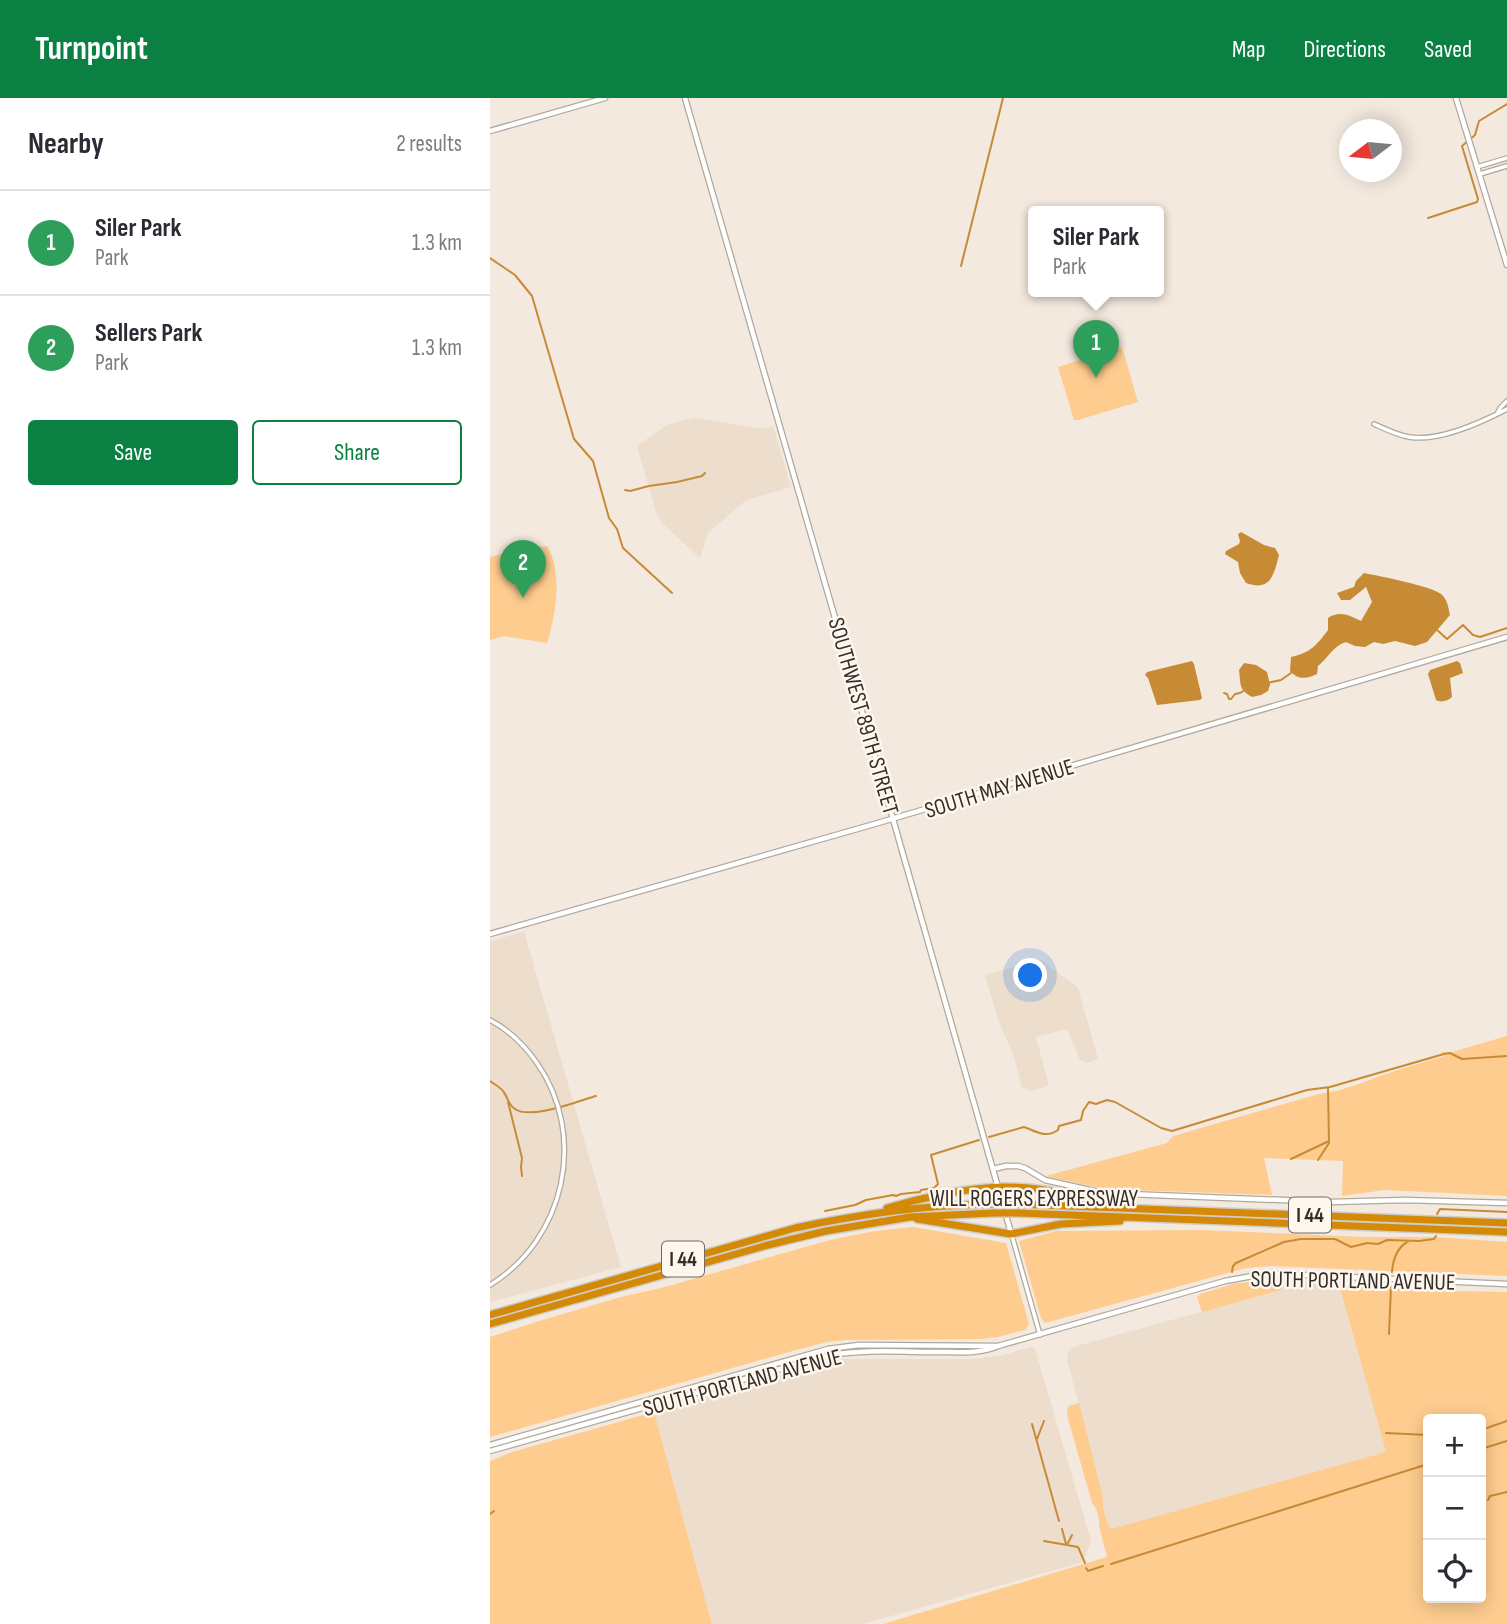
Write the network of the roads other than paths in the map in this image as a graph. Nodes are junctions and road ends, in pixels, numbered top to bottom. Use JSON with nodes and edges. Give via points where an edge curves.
{"nodes":[{"id":1,"x":605,"y":98,"type":"edge"},
{"id":2,"x":685,"y":98,"type":"edge"},
{"id":3,"x":1456,"y":98,"type":"edge"},
{"id":4,"x":490,"y":131,"type":"edge"},
{"id":5,"x":1507,"y":158,"type":"edge"},
{"id":6,"x":1507,"y":166,"type":"edge"},
{"id":7,"x":1477,"y":167,"type":"junction"},
{"id":8,"x":1480,"y":174,"type":"junction"},
{"id":9,"x":1507,"y":265,"type":"edge"},
{"id":10,"x":1507,"y":401,"type":"edge"},
{"id":11,"x":1507,"y":409,"type":"edge"},
{"id":12,"x":1498,"y":412,"type":"junction"},
{"id":13,"x":1374,"y":424,"type":"dead end"},
{"id":14,"x":1507,"y":637,"type":"edge"},
{"id":15,"x":893,"y":819,"type":"junction"},
{"id":16,"x":490,"y":934,"type":"edge"},
{"id":17,"x":490,"y":1020,"type":"edge"},
{"id":18,"x":993,"y":1169,"type":"junction"},
{"id":19,"x":998,"y":1187,"type":"junction"},
{"id":20,"x":1507,"y":1203,"type":"edge"},
{"id":21,"x":1112,"y":1208,"type":"junction"},
{"id":22,"x":866,"y":1214,"type":"junction"},
{"id":23,"x":910,"y":1217,"type":"junction"},
{"id":24,"x":1151,"y":1218,"type":"junction"},
{"id":25,"x":1507,"y":1223,"type":"edge"},
{"id":26,"x":1507,"y":1232,"type":"edge"},
{"id":27,"x":1012,"y":1234,"type":"junction"},
{"id":28,"x":1507,"y":1284,"type":"edge"},
{"id":29,"x":490,"y":1285,"type":"edge"},
{"id":30,"x":490,"y":1315,"type":"edge"},
{"id":31,"x":490,"y":1324,"type":"edge"},
{"id":32,"x":1040,"y":1335,"type":"junction"},
{"id":33,"x":998,"y":1346,"type":"junction"},
{"id":34,"x":490,"y":1445,"type":"edge"},
{"id":35,"x":490,"y":1451,"type":"edge"}],
"edges":[{"from":1,"to":4,"type":"main road"},
{"from":2,"to":15,"type":"main road","name":"SOUTHWEST 89TH STREET"},
{"from":3,"to":7,"type":"main road"},
{"from":5,"to":7,"type":"street"},
{"from":6,"to":8,"type":"street"},
{"from":7,"to":8,"type":"main road"},
{"from":8,"to":9,"type":"main road"},
{"from":10,"to":12,"type":"street"},
{"from":11,"to":12,"type":"street"},
{"from":12,"to":13,"type":"street","via":[[1482,422],[1424,438],[1402,436]]},
{"from":14,"to":15,"type":"main road","name":"SOUTH MAY AVENUE"},
{"from":15,"to":16,"type":"main road","name":"SOUTH MAY AVENUE"},
{"from":15,"to":18,"type":"main road","name":"SOUTHWEST 89TH STREET"},
{"from":17,"to":29,"type":"street","via":[[523,1045],[542,1070],[558,1107],[565,1147],[561,1187],[543,1231],[518,1263]]},
{"from":18,"to":19,"type":"main road","name":"SOUTHWEST 89TH STREET"},
{"from":18,"to":20,"type":"main road","via":[[1018,1166],[1045,1180],[1104,1193]]},
{"from":19,"to":21,"type":"highway","via":[[1038,1189]]},
{"from":19,"to":22,"type":"highway"},
{"from":19,"to":27,"type":"main road","name":"SOUTHWEST 89TH STREET"},
{"from":21,"to":22,"type":"highway","name":"WILL ROGERS EXPRESSWAY","number":"I 44","bridge":true,"via":[[991,1203]]},
{"from":21,"to":25,"type":"highway","name":"WILL ROGERS EXPRESSWAY","number":"I 44"},
{"from":22,"to":30,"type":"highway","name":"WILL ROGERS EXPRESSWAY","number":"I 44","via":[[795,1228]]},
{"from":23,"to":24,"type":"highway","name":"WILL ROGERS EXPRESSWAY","number":"I 44","bridge":true,"via":[[1018,1213]]},
{"from":23,"to":27,"type":"highway"},
{"from":23,"to":31,"type":"highway","name":"WILL ROGERS EXPRESSWAY","number":"I 44","via":[[796,1237]]},
{"from":24,"to":26,"type":"highway","name":"WILL ROGERS EXPRESSWAY","number":"I 44"},
{"from":24,"to":27,"type":"highway","via":[[1061,1224]]},
{"from":27,"to":32,"type":"street","name":"SOUTHWEST 89TH STREET"},
{"from":28,"to":32,"type":"main road","name":"SOUTH PORTLAND AVENUE","via":[[1258,1275]]},
{"from":32,"to":33,"type":"main road","name":"SOUTH PORTLAND AVENUE"},
{"from":33,"to":34,"type":"main road","name":"SOUTH PORTLAND AVENUE","via":[[828,1349]]},
{"from":33,"to":35,"type":"main road","name":"SOUTH PORTLAND AVENUE","via":[[973,1352],[830,1355]]}]}
